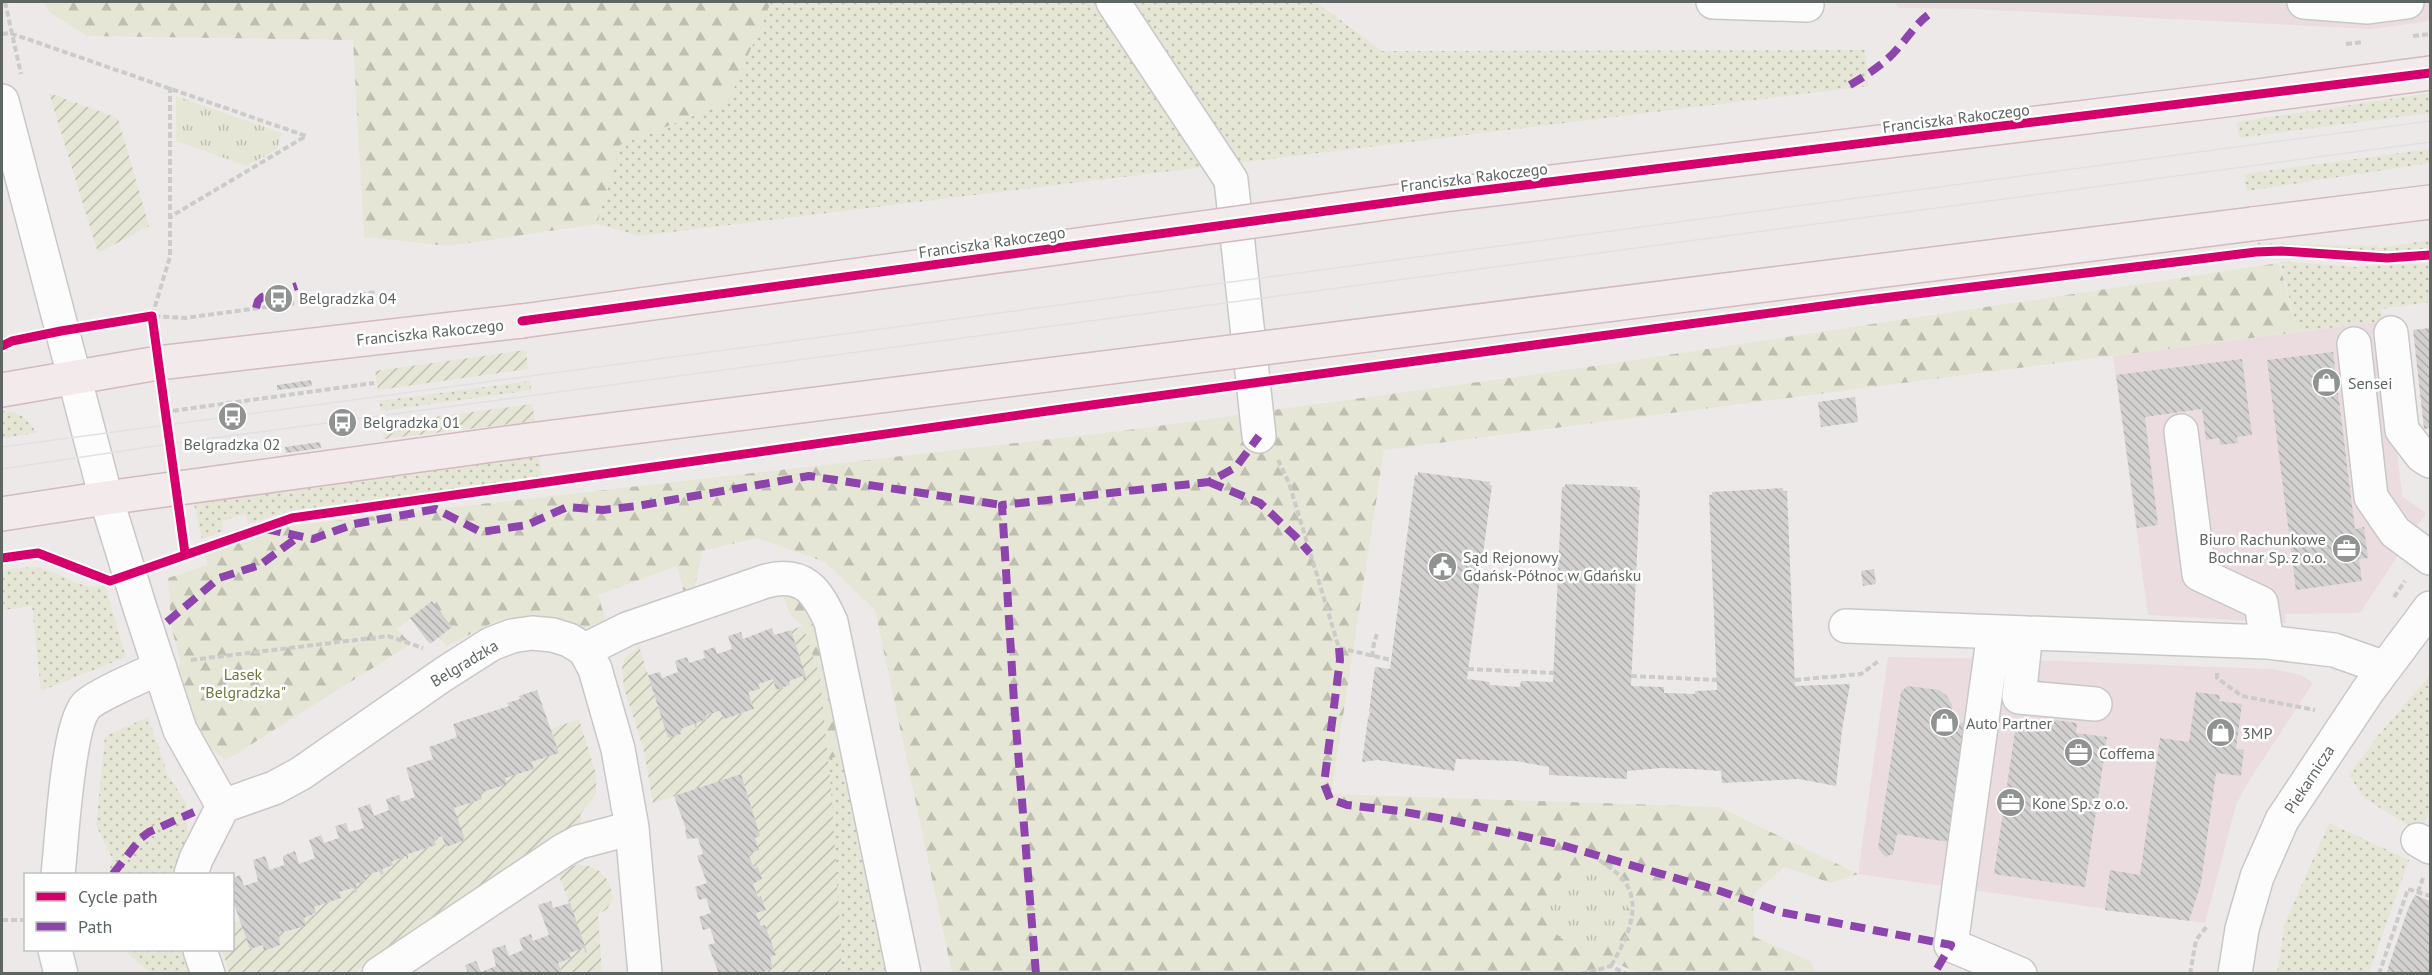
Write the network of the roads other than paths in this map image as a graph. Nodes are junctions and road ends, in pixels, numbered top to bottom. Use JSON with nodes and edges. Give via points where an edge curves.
{"nodes":[{"id":1,"x":1113,"y":2,"type":"edge"},
{"id":2,"x":1713,"y":2,"type":"edge"},
{"id":3,"x":2304,"y":2,"type":"edge"},
{"id":4,"x":2408,"y":2,"type":"edge"},
{"id":5,"x":1806,"y":5,"type":"dead end"},
{"id":6,"x":2430,"y":73,"type":"edge"},
{"id":7,"x":2,"y":101,"type":"edge"},
{"id":8,"x":2430,"y":202,"type":"edge"},
{"id":9,"x":2391,"y":333,"type":"dead end"},
{"id":10,"x":2354,"y":344,"type":"dead end"},
{"id":11,"x":74,"y":377,"type":"junction"},
{"id":12,"x":2,"y":390,"type":"edge"},
{"id":13,"x":2181,"y":431,"type":"dead end"},
{"id":14,"x":1259,"y":436,"type":"road end"},
{"id":15,"x":2430,"y":461,"type":"edge"},
{"id":16,"x":106,"y":498,"type":"junction"},
{"id":17,"x":2,"y":514,"type":"edge"},
{"id":18,"x":2427,"y":556,"type":"edge"},
{"id":19,"x":2430,"y":608,"type":"edge"},
{"id":20,"x":1846,"y":626,"type":"dead end"},
{"id":21,"x":1994,"y":632,"type":"junction"},
{"id":22,"x":2026,"y":633,"type":"junction"},
{"id":23,"x":2266,"y":642,"type":"junction"},
{"id":24,"x":585,"y":650,"type":"junction"},
{"id":25,"x":173,"y":664,"type":"junction"},
{"id":26,"x":2385,"y":668,"type":"junction"},
{"id":27,"x":2096,"y":704,"type":"dead end"},
{"id":28,"x":223,"y":806,"type":"junction"},
{"id":29,"x":632,"y":828,"type":"junction"},
{"id":30,"x":58,"y":873,"type":"edge"},
{"id":31,"x":191,"y":873,"type":"edge"},
{"id":32,"x":55,"y":951,"type":"edge"},
{"id":33,"x":200,"y":951,"type":"edge"},
{"id":34,"x":61,"y":974,"type":"edge"},
{"id":35,"x":208,"y":974,"type":"edge"},
{"id":36,"x":379,"y":974,"type":"edge"},
{"id":37,"x":645,"y":974,"type":"edge"},
{"id":38,"x":904,"y":974,"type":"edge"},
{"id":39,"x":2020,"y":974,"type":"edge"},
{"id":40,"x":2235,"y":974,"type":"edge"}],
"edges":[{"from":1,"to":14,"type":"street","via":[[1231,180]]},
{"from":2,"to":5,"type":"street"},
{"from":3,"to":4,"type":"street","via":[[2368,7]]},
{"from":6,"to":11,"type":"main road","name":"Franciszka Rakoczego","bridge":true,"via":[[1444,195],[522,321]]},
{"from":7,"to":11,"type":"street"},
{"from":8,"to":16,"type":"main road","bridge":true,"via":[[537,439]]},
{"from":9,"to":15,"type":"street","via":[[2402,430],[2421,456]]},
{"from":10,"to":18,"type":"street","via":[[2371,497],[2396,532]]},
{"from":11,"to":12,"type":"main road","name":"Franciszka Rakoczego"},
{"from":11,"to":16,"type":"street"},
{"from":13,"to":23,"type":"street","via":[[2199,574],[2261,603]]},
{"from":16,"to":17,"type":"main road"},
{"from":16,"to":25,"type":"street"},
{"from":19,"to":26,"type":"street","name":"Piekarnicza"},
{"from":20,"to":21,"type":"street"},
{"from":21,"to":22,"type":"street"},
{"from":21,"to":39,"type":"street","via":[[1951,945]]},
{"from":22,"to":23,"type":"street"},
{"from":22,"to":27,"type":"street","via":[[2019,697]]},
{"from":23,"to":26,"type":"street","via":[[2334,650]]},
{"from":24,"to":28,"type":"street","name":"Belgradzka","via":[[570,640],[532,633],[491,644],[300,774]]},
{"from":24,"to":29,"type":"street","via":[[595,669],[618,749]]},
{"from":24,"to":38,"type":"street","via":[[627,629],[766,581],[782,577],[808,585],[831,622]]},
{"from":25,"to":28,"type":"street","via":[[180,730]]},
{"from":25,"to":30,"type":"street","via":[[86,705],[70,759]]},
{"from":26,"to":40,"type":"street","name":"Piekarnicza","via":[[2282,820],[2257,877],[2242,929]]},
{"from":28,"to":31,"type":"street"},
{"from":29,"to":36,"type":"street","via":[[564,850]]},
{"from":29,"to":37,"type":"street"},
{"from":32,"to":34,"type":"street"},
{"from":33,"to":35,"type":"street"}]}
